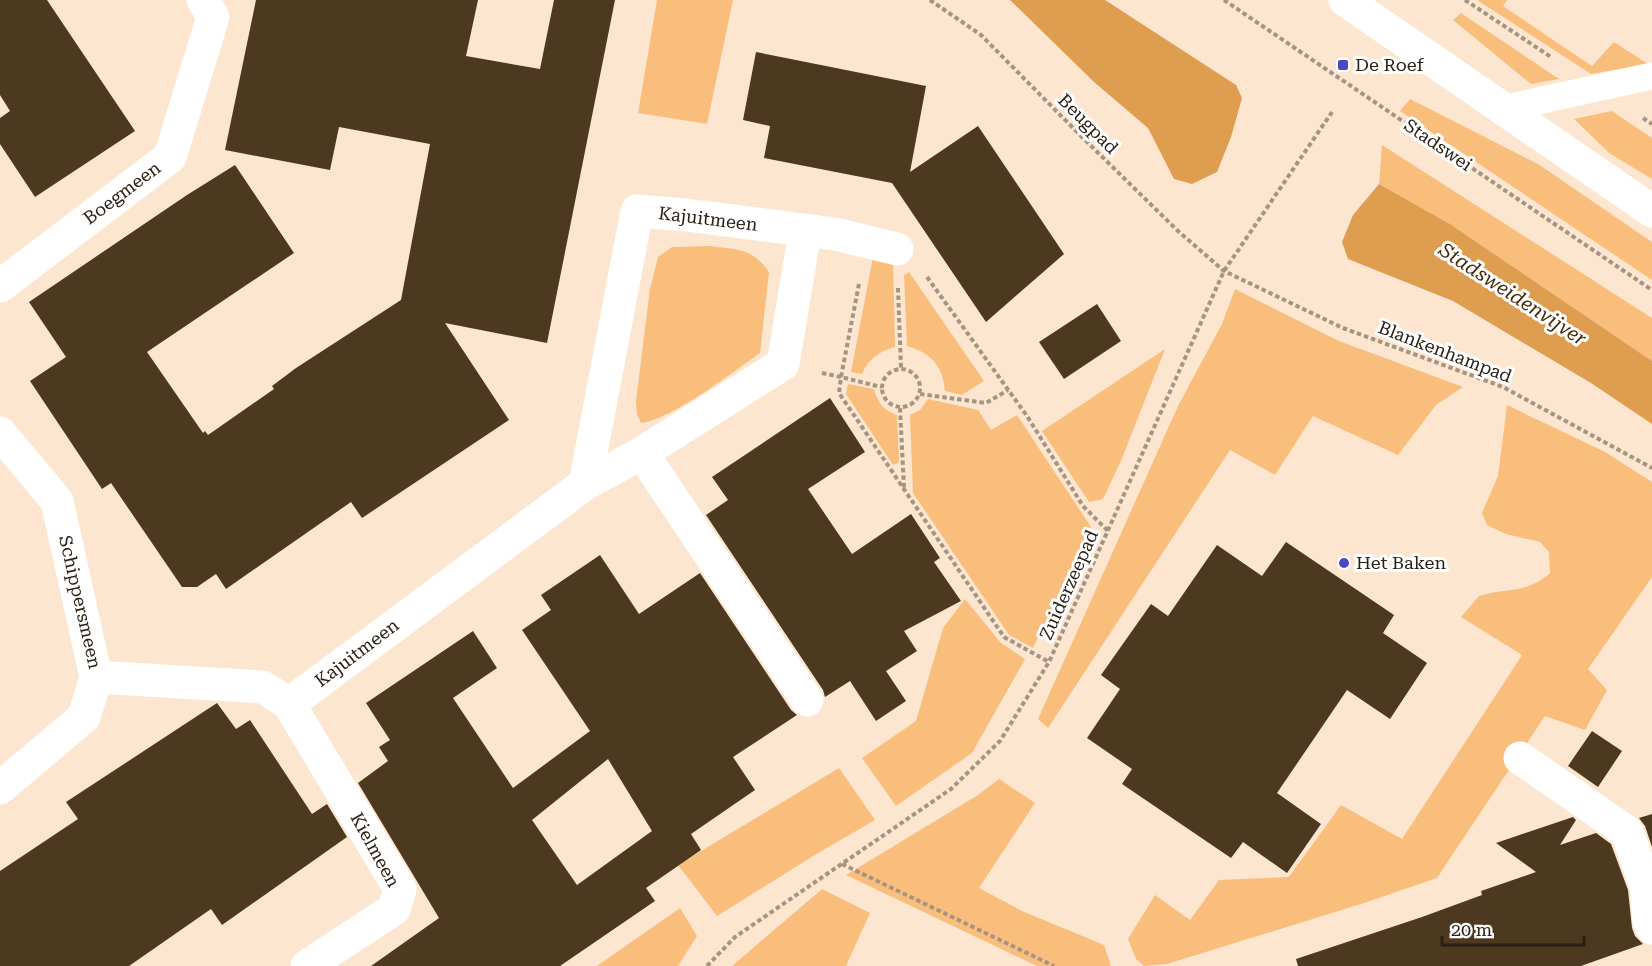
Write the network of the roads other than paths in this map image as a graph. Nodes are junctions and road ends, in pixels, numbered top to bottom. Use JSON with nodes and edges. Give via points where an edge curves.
{"nodes":[{"id":1,"x":203,"y":0,"type":"edge"},
{"id":2,"x":1345,"y":0,"type":"edge"},
{"id":3,"x":1652,"y":76,"type":"edge"},
{"id":4,"x":1502,"y":109,"type":"junction"},
{"id":5,"x":1652,"y":211,"type":"edge"},
{"id":6,"x":805,"y":232,"type":"junction"},
{"id":7,"x":882,"y":245,"type":"road end"},
{"id":8,"x":0,"y":286,"type":"edge"},
{"id":9,"x":0,"y":433,"type":"edge"},
{"id":10,"x":642,"y":453,"type":"junction"},
{"id":11,"x":585,"y":484,"type":"junction"},
{"id":12,"x":96,"y":677,"type":"junction"},
{"id":13,"x":807,"y":700,"type":"dead end"},
{"id":14,"x":289,"y":704,"type":"junction"},
{"id":15,"x":1520,"y":758,"type":"dead end"},
{"id":16,"x":0,"y":788,"type":"edge"},
{"id":17,"x":1652,"y":928,"type":"edge"},
{"id":18,"x":307,"y":966,"type":"edge"}],
"edges":[{"from":1,"to":8,"type":"street","name":"Boegmeen","via":[[213,17],[170,157]]},
{"from":2,"to":4,"type":"street"},
{"from":3,"to":4,"type":"lane"},
{"from":4,"to":5,"type":"street"},
{"from":6,"to":7,"type":"street","name":"Kajuitmeen","via":[[835,234]]},
{"from":6,"to":10,"type":"street","name":"Kajuitmeen","via":[[783,364]]},
{"from":6,"to":11,"type":"street","name":"Kajuitmeen","via":[[637,212]]},
{"from":9,"to":12,"type":"street","name":"Schippersmeen","via":[[57,501]]},
{"from":10,"to":11,"type":"street","name":"Kajuitmeen"},
{"from":10,"to":13,"type":"street"},
{"from":11,"to":14,"type":"street","name":"Kajuitmeen"},
{"from":12,"to":14,"type":"street","via":[[263,687]]},
{"from":12,"to":16,"type":"street","name":"Schippersmeen","via":[[84,717]]},
{"from":14,"to":18,"type":"street","name":"Kielmeen","via":[[400,889],[394,909]]},
{"from":15,"to":17,"type":"street","via":[[1627,832],[1646,886]]}]}
